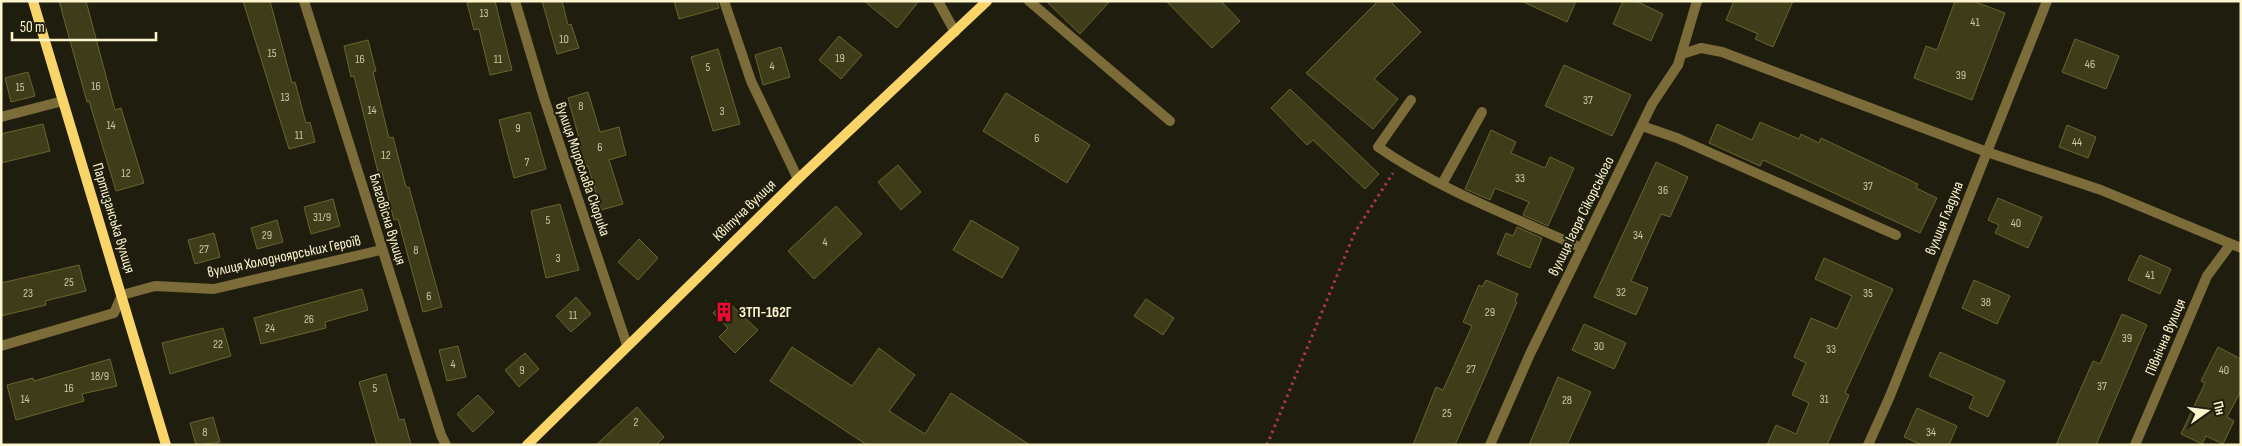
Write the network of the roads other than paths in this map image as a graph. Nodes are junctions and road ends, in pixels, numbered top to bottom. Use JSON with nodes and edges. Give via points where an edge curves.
{"nodes":[{"id":1,"x":33,"y":1,"type":"edge"},
{"id":2,"x":304,"y":1,"type":"edge"},
{"id":3,"x":515,"y":1,"type":"edge"},
{"id":4,"x":724,"y":1,"type":"edge"},
{"id":5,"x":938,"y":1,"type":"edge"},
{"id":6,"x":987,"y":1,"type":"edge"},
{"id":7,"x":1029,"y":1,"type":"edge"},
{"id":8,"x":1697,"y":1,"type":"edge"},
{"id":9,"x":2047,"y":1,"type":"edge"},
{"id":10,"x":955,"y":32,"type":"junction"},
{"id":11,"x":1682,"y":54,"type":"junction"},
{"id":12,"x":1411,"y":100,"type":"dead end"},
{"id":13,"x":64,"y":101,"type":"junction"},
{"id":14,"x":1482,"y":112,"type":"dead end"},
{"id":15,"x":1,"y":117,"type":"edge"},
{"id":16,"x":1170,"y":121,"type":"dead end"},
{"id":17,"x":1642,"y":126,"type":"junction"},
{"id":18,"x":1987,"y":152,"type":"junction"},
{"id":19,"x":798,"y":179,"type":"junction"},
{"id":20,"x":1442,"y":184,"type":"junction"},
{"id":21,"x":1896,"y":235,"type":"dead end"},
{"id":22,"x":2236,"y":246,"type":"edge"},
{"id":23,"x":1582,"y":248,"type":"junction"},
{"id":24,"x":381,"y":250,"type":"junction"},
{"id":25,"x":122,"y":295,"type":"junction"},
{"id":26,"x":627,"y":345,"type":"junction"},
{"id":27,"x":1,"y":346,"type":"edge"},
{"id":28,"x":166,"y":445,"type":"edge"},
{"id":29,"x":446,"y":445,"type":"edge"},
{"id":30,"x":527,"y":445,"type":"edge"},
{"id":31,"x":1490,"y":445,"type":"edge"},
{"id":32,"x":1868,"y":445,"type":"edge"},
{"id":33,"x":2135,"y":445,"type":"edge"}],
"edges":[{"from":1,"to":13,"type":"street","name":"Партизанська вулиця"},
{"from":2,"to":24,"type":"street","name":"Благовісна вулиця"},
{"from":3,"to":26,"type":"street","name":"вулиця Мирослава Скорика"},
{"from":4,"to":19,"type":"street","via":[[751,81]]},
{"from":5,"to":10,"type":"street"},
{"from":6,"to":10,"type":"street","name":"Квітуча вулиця"},
{"from":7,"to":16,"type":"street"},
{"from":8,"to":11,"type":"street","name":"вулиця Ігоря Сікорського"},
{"from":9,"to":18,"type":"street","name":"вулиця Гладуна"},
{"from":10,"to":19,"type":"street","name":"Квітуча вулиця"},
{"from":11,"to":17,"type":"street","name":"вулиця Ігоря Сікорського"},
{"from":11,"to":18,"type":"street","via":[[1701,48],[1722,52]]},
{"from":12,"to":20,"type":"street","via":[[1378,147]]},
{"from":13,"to":15,"type":"street"},
{"from":13,"to":25,"type":"street","name":"Партизанська вулиця"},
{"from":14,"to":20,"type":"street"},
{"from":17,"to":21,"type":"street","via":[[1677,138]]},
{"from":17,"to":23,"type":"street","name":"вулиця Ігоря Сікорського"},
{"from":18,"to":22,"type":"street","via":[[2101,190]]},
{"from":18,"to":32,"type":"street","name":"вулиця Гладуна"},
{"from":19,"to":26,"type":"street","name":"Квітуча вулиця"},
{"from":20,"to":23,"type":"street"},
{"from":22,"to":33,"type":"street","name":"Північна вулиця","via":[[2207,276]]},
{"from":23,"to":31,"type":"street","name":"вулиця Ігоря Сікорського"},
{"from":24,"to":25,"type":"street","name":"вулиця Холодноярських Героїв","via":[[214,289],[155,286]]},
{"from":24,"to":29,"type":"street","name":"Благовісна вулиця"},
{"from":25,"to":27,"type":"street","via":[[114,313]]},
{"from":25,"to":28,"type":"street","name":"Партизанська вулиця"},
{"from":26,"to":30,"type":"street","name":"Квітуча вулиця"}]}
